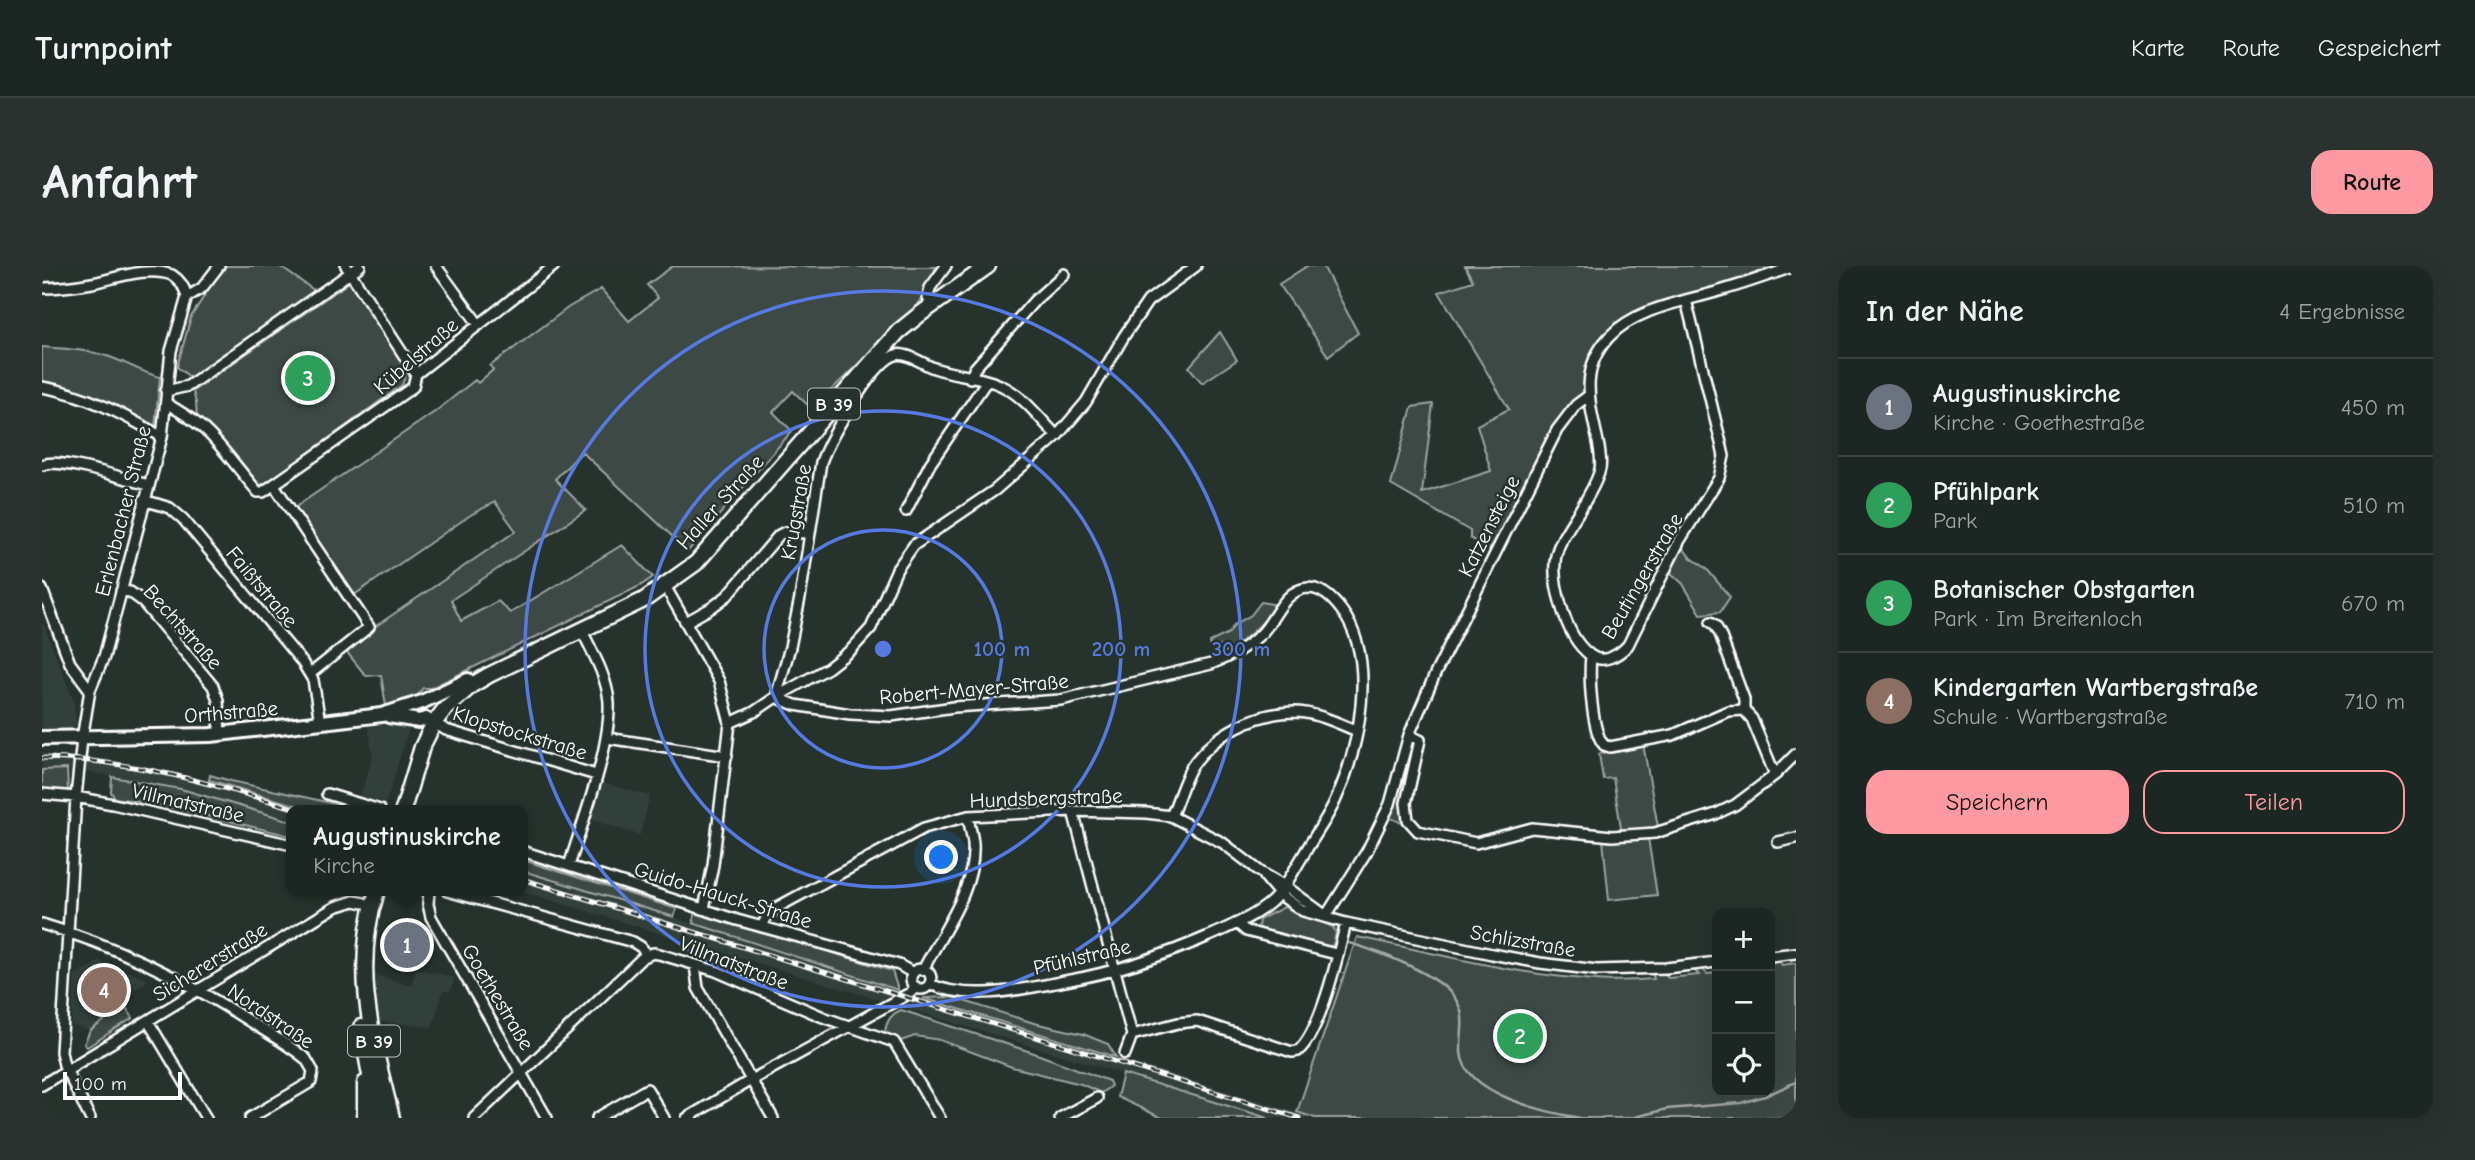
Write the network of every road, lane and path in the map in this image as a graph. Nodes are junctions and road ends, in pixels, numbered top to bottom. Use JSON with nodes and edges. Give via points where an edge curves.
{"nodes":[{"id":1,"x":152,"y":266,"type":"edge"},
{"id":2,"x":219,"y":266,"type":"edge"},
{"id":3,"x":360,"y":266,"type":"edge"},
{"id":4,"x":436,"y":266,"type":"edge"},
{"id":5,"x":946,"y":266,"type":"edge"},
{"id":6,"x":988,"y":266,"type":"edge"},
{"id":7,"x":1196,"y":266,"type":"edge"},
{"id":8,"x":550,"y":267,"type":"edge"},
{"id":9,"x":1793,"y":267,"type":"edge"},
{"id":10,"x":349,"y":270,"type":"edge"},
{"id":11,"x":1064,"y":274,"type":"dead end"},
{"id":12,"x":42,"y":288,"type":"edge"},
{"id":13,"x":187,"y":297,"type":"junction"},
{"id":14,"x":1686,"y":300,"type":"junction"},
{"id":15,"x":932,"y":305,"type":"junction"},
{"id":16,"x":479,"y":325,"type":"junction"},
{"id":17,"x":416,"y":374,"type":"junction"},
{"id":18,"x":970,"y":378,"type":"junction"},
{"id":19,"x":986,"y":382,"type":"junction"},
{"id":20,"x":42,"y":387,"type":"edge"},
{"id":21,"x":166,"y":391,"type":"junction"},
{"id":22,"x":1588,"y":396,"type":"junction"},
{"id":23,"x":166,"y":403,"type":"junction"},
{"id":24,"x":1057,"y":436,"type":"junction"},
{"id":25,"x":162,"y":437,"type":"junction"},
{"id":26,"x":42,"y":465,"type":"edge"},
{"id":27,"x":148,"y":485,"type":"junction"},
{"id":28,"x":274,"y":485,"type":"junction"},
{"id":29,"x":144,"y":500,"type":"junction"},
{"id":30,"x":906,"y":510,"type":"dead end"},
{"id":31,"x":808,"y":533,"type":"junction"},
{"id":32,"x":665,"y":586,"type":"junction"},
{"id":33,"x":42,"y":589,"type":"edge"},
{"id":34,"x":121,"y":591,"type":"junction"},
{"id":35,"x":685,"y":622,"type":"junction"},
{"id":36,"x":1711,"y":622,"type":"dead end"},
{"id":37,"x":582,"y":631,"type":"junction"},
{"id":38,"x":526,"y":656,"type":"junction"},
{"id":39,"x":1591,"y":656,"type":"junction"},
{"id":40,"x":310,"y":674,"type":"junction"},
{"id":41,"x":468,"y":680,"type":"junction"},
{"id":42,"x":90,"y":690,"type":"junction"},
{"id":43,"x":776,"y":696,"type":"junction"},
{"id":44,"x":407,"y":708,"type":"junction"},
{"id":45,"x":1744,"y":710,"type":"junction"},
{"id":46,"x":382,"y":715,"type":"junction"},
{"id":47,"x":430,"y":721,"type":"junction"},
{"id":48,"x":320,"y":722,"type":"junction"},
{"id":49,"x":730,"y":723,"type":"junction"},
{"id":50,"x":1357,"y":731,"type":"junction"},
{"id":51,"x":220,"y":734,"type":"junction"},
{"id":52,"x":1409,"y":736,"type":"junction"},
{"id":53,"x":42,"y":738,"type":"edge"},
{"id":54,"x":82,"y":738,"type":"junction"},
{"id":55,"x":607,"y":738,"type":"junction"},
{"id":56,"x":1796,"y":754,"type":"edge"},
{"id":57,"x":727,"y":756,"type":"junction"},
{"id":58,"x":596,"y":775,"type":"junction"},
{"id":59,"x":1775,"y":775,"type":"junction"},
{"id":60,"x":42,"y":794,"type":"edge"},
{"id":61,"x":327,"y":794,"type":"dead end"},
{"id":62,"x":76,"y":797,"type":"junction"},
{"id":63,"x":363,"y":805,"type":"edge"},
{"id":64,"x":396,"y":805,"type":"edge"},
{"id":65,"x":405,"y":805,"type":"edge"},
{"id":66,"x":1073,"y":811,"type":"junction"},
{"id":67,"x":968,"y":816,"type":"junction"},
{"id":68,"x":1171,"y":816,"type":"junction"},
{"id":69,"x":1796,"y":838,"type":"edge"},
{"id":70,"x":1778,"y":842,"type":"dead end"},
{"id":71,"x":286,"y":844,"type":"edge"},
{"id":72,"x":528,"y":853,"type":"edge"},
{"id":73,"x":569,"y":866,"type":"junction"},
{"id":74,"x":1282,"y":890,"type":"junction"},
{"id":75,"x":376,"y":896,"type":"edge"},
{"id":76,"x":429,"y":896,"type":"edge"},
{"id":77,"x":465,"y":896,"type":"edge"},
{"id":78,"x":366,"y":897,"type":"edge"},
{"id":79,"x":704,"y":909,"type":"junction"},
{"id":80,"x":1326,"y":916,"type":"junction"},
{"id":81,"x":1237,"y":923,"type":"junction"},
{"id":82,"x":1346,"y":923,"type":"junction"},
{"id":83,"x":42,"y":924,"type":"edge"},
{"id":84,"x":762,"y":927,"type":"junction"},
{"id":85,"x":67,"y":932,"type":"junction"},
{"id":86,"x":1796,"y":953,"type":"edge"},
{"id":87,"x":1336,"y":954,"type":"junction"},
{"id":88,"x":647,"y":955,"type":"junction"},
{"id":89,"x":1775,"y":955,"type":"edge"},
{"id":90,"x":1712,"y":962,"type":"edge"},
{"id":91,"x":695,"y":965,"type":"junction"},
{"id":92,"x":1114,"y":970,"type":"junction"},
{"id":93,"x":918,"y":972,"type":"junction"},
{"id":94,"x":930,"y":984,"type":"junction"},
{"id":95,"x":916,"y":987,"type":"junction"},
{"id":96,"x":200,"y":989,"type":"junction"},
{"id":97,"x":148,"y":1021,"type":"junction"},
{"id":98,"x":849,"y":1027,"type":"junction"},
{"id":99,"x":362,"y":1033,"type":"junction"},
{"id":100,"x":1132,"y":1035,"type":"junction"},
{"id":101,"x":1125,"y":1054,"type":"dead end"},
{"id":102,"x":66,"y":1070,"type":"junction"},
{"id":103,"x":522,"y":1071,"type":"junction"},
{"id":104,"x":751,"y":1080,"type":"junction"},
{"id":105,"x":42,"y":1085,"type":"edge"},
{"id":106,"x":1097,"y":1098,"type":"dead end"},
{"id":107,"x":90,"y":1118,"type":"edge"},
{"id":108,"x":206,"y":1118,"type":"edge"},
{"id":109,"x":250,"y":1118,"type":"edge"},
{"id":110,"x":365,"y":1118,"type":"edge"},
{"id":111,"x":378,"y":1118,"type":"edge"},
{"id":112,"x":392,"y":1118,"type":"edge"},
{"id":113,"x":474,"y":1118,"type":"edge"},
{"id":114,"x":547,"y":1118,"type":"edge"},
{"id":115,"x":597,"y":1118,"type":"edge"},
{"id":116,"x":664,"y":1118,"type":"edge"},
{"id":117,"x":687,"y":1118,"type":"edge"},
{"id":118,"x":773,"y":1118,"type":"edge"},
{"id":119,"x":940,"y":1118,"type":"edge"},
{"id":120,"x":1060,"y":1118,"type":"edge"}],
"edges":[{"from":1,"to":12,"type":"street","via":[[94,283]]},
{"from":1,"to":13,"type":"street","via":[[175,277]]},
{"from":2,"to":13,"type":"street","via":[[202,288]]},
{"from":3,"to":10,"type":"street"},
{"from":4,"to":16,"type":"street"},
{"from":5,"to":15,"type":"street","via":[[930,288]]},
{"from":6,"to":15,"type":"main road","name":"Haller Straße","number":"B 39"},
{"from":7,"to":24,"type":"street","via":[[1148,301],[1086,402]]},
{"from":8,"to":16,"type":"street","name":"Kübelstraße"},
{"from":9,"to":14,"type":"street"},
{"from":10,"to":17,"type":"street"},
{"from":10,"to":21,"type":"street","via":[[188,386]]},
{"from":11,"to":18,"type":"street","via":[[1035,300]]},
{"from":13,"to":21,"type":"street","name":"Erlenbacher Straße","via":[[173,342]]},
{"from":14,"to":22,"type":"street","via":[[1632,320],[1610,335],[1594,362]]},
{"from":14,"to":39,"type":"street","name":"Beutingerstraße","via":[[1724,456],[1722,467],[1628,645],[1611,658]]},
{"from":15,"to":32,"type":"main road","name":"Haller Straße","number":"B 39","via":[[886,345],[695,563]]},
{"from":16,"to":17,"type":"street","name":"Kübelstraße"},
{"from":17,"to":28,"type":"street","name":"Kübelstraße","via":[[413,387]]},
{"from":18,"to":19,"type":"street"},
{"from":18,"to":31,"type":"street","name":"Krugstraße","via":[[905,356],[887,360],[829,442]]},
{"from":19,"to":24,"type":"street","via":[[1019,396]]},
{"from":19,"to":30,"type":"street","via":[[930,464]]},
{"from":20,"to":25,"type":"street","via":[[127,416]]},
{"from":21,"to":23,"type":"street","name":"Erlenbacher Straße"},
{"from":22,"to":39,"type":"street","name":"Beutingerstraße","via":[[1601,468],[1557,548],[1553,571],[1568,624]]},
{"from":22,"to":52,"type":"street","name":"Katzensteige","via":[[1557,430],[1454,632]]},
{"from":23,"to":25,"type":"street","name":"Erlenbacher Straße"},
{"from":23,"to":28,"type":"street","name":"Kübelstraße","via":[[210,435],[258,492]]},
{"from":24,"to":43,"type":"street","via":[[995,490],[914,545],[897,569],[871,628],[828,668]]},
{"from":25,"to":27,"type":"street","name":"Erlenbacher Straße"},
{"from":26,"to":27,"type":"street","via":[[65,463]]},
{"from":27,"to":29,"type":"street","name":"Erlenbacher Straße"},
{"from":28,"to":40,"type":"street","via":[[369,626]]},
{"from":29,"to":34,"type":"street","name":"Erlenbacher Straße"},
{"from":29,"to":40,"type":"street","name":"Faißtstraße","via":[[170,508],[183,519]]},
{"from":31,"to":35,"type":"street","via":[[779,534],[727,596]]},
{"from":31,"to":43,"type":"street","name":"Krugstraße","via":[[800,598]]},
{"from":32,"to":35,"type":"street"},
{"from":32,"to":37,"type":"main road","number":"B 39"},
{"from":33,"to":42,"type":"street","via":[[70,663]]},
{"from":34,"to":42,"type":"street","name":"Erlenbacher Straße"},
{"from":34,"to":51,"type":"street","name":"Bechtstraße","via":[[141,600],[213,686]]},
{"from":35,"to":49,"type":"street","via":[[719,681]]},
{"from":36,"to":45,"type":"street","via":[[1725,647]]},
{"from":37,"to":38,"type":"main road","number":"B 39"},
{"from":37,"to":55,"type":"street","via":[[605,683]]},
{"from":38,"to":41,"type":"main road","number":"B 39"},
{"from":38,"to":47,"type":"main road","number":"B 39","via":[[472,685]]},
{"from":39,"to":45,"type":"street","via":[[1597,732],[1604,745],[1673,735],[1728,711]]},
{"from":40,"to":48,"type":"street","name":"Faißtstraße"},
{"from":41,"to":44,"type":"street","name":"Orthstraße"},
{"from":41,"to":47,"type":"main road","number":"B 39","via":[[436,704]]},
{"from":42,"to":54,"type":"street","name":"Erlenbacher Straße"},
{"from":43,"to":49,"type":"street"},
{"from":43,"to":50,"type":"street","name":"Robert-Mayer-Straße","via":[[795,705],[891,716],[1083,696],[1235,655],[1262,634],[1293,594],[1308,588],[1318,589],[1339,606],[1356,639],[1362,671]]},
{"from":44,"to":46,"type":"street","name":"Orthstraße"},
{"from":44,"to":47,"type":"street","via":[[421,710]]},
{"from":45,"to":59,"type":"street"},
{"from":46,"to":47,"type":"street","name":"Orthstraße"},
{"from":46,"to":48,"type":"street","name":"Orthstraße"},
{"from":47,"to":58,"type":"street","name":"Klopstockstraße","via":[[446,730]]},
{"from":47,"to":64,"type":"main road","number":"B 39","via":[[415,742]]},
{"from":47,"to":65,"type":"main road","number":"B 39"},
{"from":48,"to":51,"type":"street","name":"Orthstraße"},
{"from":49,"to":57,"type":"street"},
{"from":50,"to":68,"type":"street","via":[[1300,713],[1249,721],[1226,733],[1191,768]]},
{"from":50,"to":74,"type":"street","name":"Robert-Mayer-Straße","via":[[1335,801]]},
{"from":51,"to":54,"type":"street","name":"Orthstraße"},
{"from":52,"to":59,"type":"street","via":[[1420,740],[1406,803],[1408,820],[1418,831],[1465,842],[1532,828],[1612,836],[1655,833],[1716,814]]},
{"from":52,"to":80,"type":"street","name":"Katzensteige","via":[[1390,804]]},
{"from":53,"to":54,"type":"street","name":"Orthstraße"},
{"from":54,"to":62,"type":"street","name":"Erlenbacher Straße"},
{"from":55,"to":57,"type":"street"},
{"from":55,"to":58,"type":"street"},
{"from":56,"to":59,"type":"street"},
{"from":57,"to":79,"type":"street"},
{"from":58,"to":73,"type":"street"},
{"from":60,"to":62,"type":"street","name":"Villmatstraße"},
{"from":61,"to":63,"type":"street"},
{"from":62,"to":71,"type":"street","name":"Villmatstraße"},
{"from":62,"to":85,"type":"street","name":"Erlenbacher Straße"},
{"from":66,"to":67,"type":"street","name":"Hundsbergstraße"},
{"from":66,"to":68,"type":"street","name":"Hundsbergstraße"},
{"from":66,"to":92,"type":"street"},
{"from":67,"to":84,"type":"street","name":"Hundsbergstraße","via":[[925,828],[894,844],[776,908]]},
{"from":67,"to":93,"type":"street","via":[[973,842],[967,884]]},
{"from":68,"to":74,"type":"street","name":"Hundsbergstraße","via":[[1223,843]]},
{"from":69,"to":70,"type":"street"},
{"from":72,"to":73,"type":"street","name":"Guido-Hauck-Straße"},
{"from":73,"to":79,"type":"street","name":"Guido-Hauck-Straße"},
{"from":74,"to":80,"type":"street","name":"Schlizstraße","via":[[1303,911]]},
{"from":74,"to":81,"type":"street","name":"Pfühlstraße"},
{"from":75,"to":112,"type":"main road","number":"B 39","via":[[367,936],[364,986]]},
{"from":76,"to":103,"type":"street","name":"Goethestraße","via":[[431,917]]},
{"from":77,"to":88,"type":"street","name":"Villmatstraße","via":[[634,942]]},
{"from":78,"to":96,"type":"street","name":"Sichererstraße","via":[[335,908]]},
{"from":78,"to":99,"type":"main road","number":"B 39","via":[[356,963]]},
{"from":79,"to":84,"type":"street","name":"Guido-Hauck-Straße"},
{"from":80,"to":82,"type":"street","name":"Schlizstraße"},
{"from":81,"to":87,"type":"street","via":[[1255,934]]},
{"from":81,"to":92,"type":"street","name":"Pfühlstraße"},
{"from":82,"to":87,"type":"street"},
{"from":82,"to":90,"type":"street","name":"Schlizstraße","via":[[1565,967],[1636,970]]},
{"from":83,"to":85,"type":"street","name":"Nordstraße"},
{"from":84,"to":93,"type":"street","name":"Guido-Hauck-Straße"},
{"from":85,"to":96,"type":"street","name":"Nordstraße"},
{"from":85,"to":102,"type":"street","name":"Erlenbacher Straße","via":[[61,1052]]},
{"from":86,"to":89,"type":"street"},
{"from":87,"to":100,"type":"street","via":[[1315,1024],[1298,1051],[1198,1021]]},
{"from":88,"to":91,"type":"street","name":"Villmatstraße"},
{"from":88,"to":103,"type":"street"},
{"from":91,"to":98,"type":"street","name":"Villmatstraße"},
{"from":91,"to":104,"type":"street","via":[[698,988]]},
{"from":92,"to":94,"type":"street","name":"Pfühlstraße","via":[[991,992],[948,991]]},
{"from":92,"to":100,"type":"street"},
{"from":93,"to":94,"type":"street","via":[[930,975]]},
{"from":93,"to":95,"type":"street","via":[[912,982]]},
{"from":94,"to":95,"type":"street"},
{"from":95,"to":98,"type":"street"},
{"from":96,"to":97,"type":"street","name":"Sichererstraße"},
{"from":96,"to":109,"type":"street","name":"Nordstraße","via":[[312,1066],[312,1080]]},
{"from":97,"to":102,"type":"street","name":"Sichererstraße"},
{"from":97,"to":108,"type":"street"},
{"from":98,"to":104,"type":"street"},
{"from":98,"to":119,"type":"street","name":"Villmatstraße","via":[[896,1044]]},
{"from":99,"to":110,"type":"main road","number":"B 39"},
{"from":99,"to":111,"type":"main road"},
{"from":100,"to":101,"type":"street"},
{"from":102,"to":105,"type":"street","name":"Sichererstraße"},
{"from":102,"to":107,"type":"street","name":"Erlenbacher Straße"},
{"from":103,"to":113,"type":"street"},
{"from":103,"to":114,"type":"street","name":"Goethestraße"},
{"from":104,"to":117,"type":"street"},
{"from":104,"to":118,"type":"street"},
{"from":106,"to":120,"type":"street"},
{"from":115,"to":116,"type":"street","via":[[647,1089]]}]}
